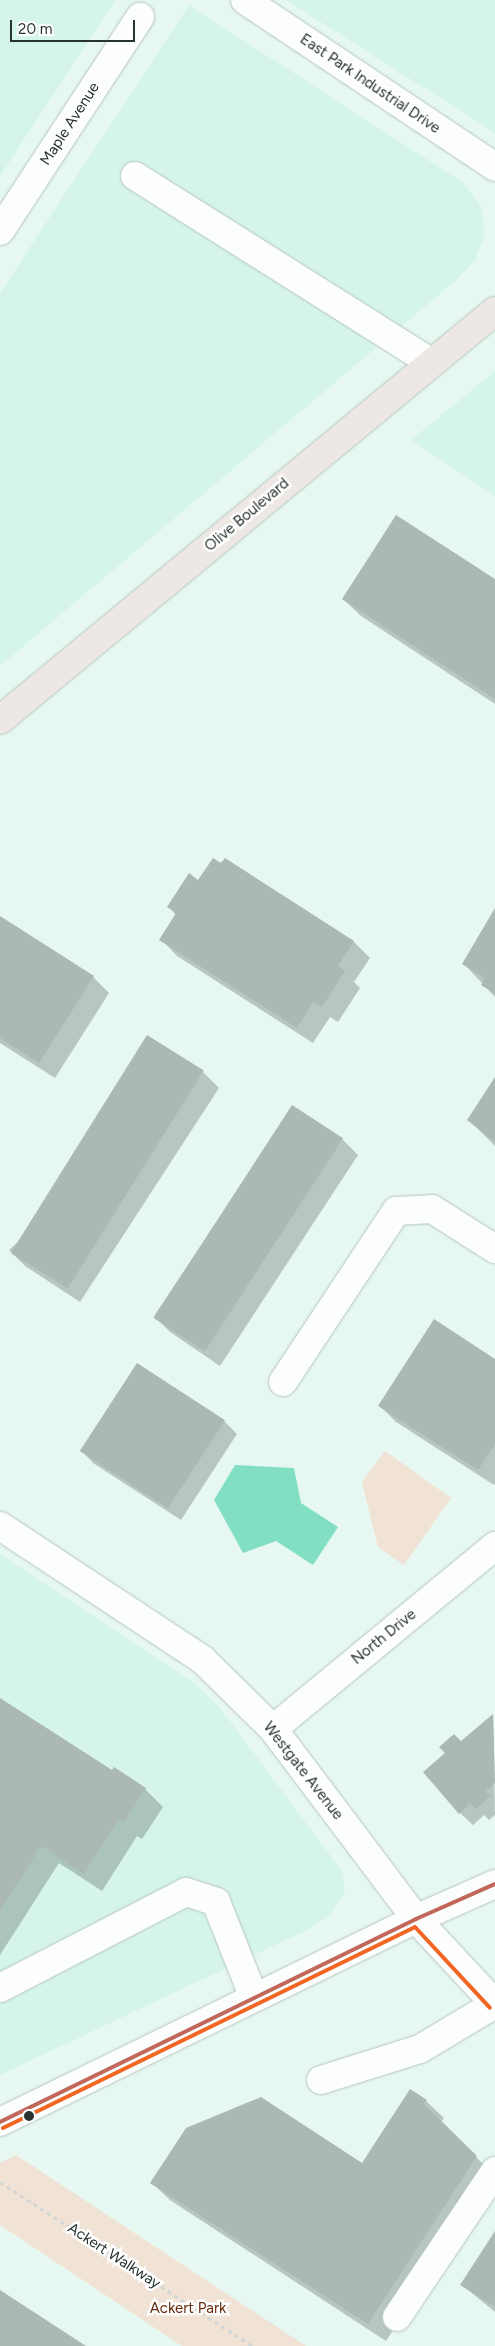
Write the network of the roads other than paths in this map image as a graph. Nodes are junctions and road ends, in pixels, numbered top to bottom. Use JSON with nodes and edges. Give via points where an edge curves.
{"nodes":[{"id":1,"x":245,"y":0,"type":"edge"},
{"id":2,"x":140,"y":17,"type":"dead end"},
{"id":3,"x":495,"y":168,"type":"edge"},
{"id":4,"x":135,"y":176,"type":"dead end"},
{"id":5,"x":0,"y":231,"type":"edge"},
{"id":6,"x":495,"y":311,"type":"edge"},
{"id":7,"x":432,"y":363,"type":"junction"},
{"id":8,"x":0,"y":720,"type":"edge"},
{"id":9,"x":495,"y":1250,"type":"edge"},
{"id":10,"x":283,"y":1382,"type":"dead end"},
{"id":11,"x":0,"y":1526,"type":"edge"},
{"id":12,"x":495,"y":1546,"type":"edge"},
{"id":13,"x":273,"y":1729,"type":"junction"},
{"id":14,"x":495,"y":1884,"type":"edge"},
{"id":15,"x":416,"y":1919,"type":"junction"},
{"id":16,"x":0,"y":1988,"type":"edge"},
{"id":17,"x":254,"y":1998,"type":"junction"},
{"id":18,"x":495,"y":2004,"type":"edge"},
{"id":19,"x":321,"y":2080,"type":"dead end"},
{"id":20,"x":0,"y":2122,"type":"edge"},
{"id":21,"x":495,"y":2171,"type":"edge"},
{"id":22,"x":397,"y":2317,"type":"dead end"}],
"edges":[{"from":1,"to":3,"type":"street","name":"East Park Industrial Drive"},
{"from":2,"to":5,"type":"street","name":"Maple Avenue"},
{"from":4,"to":7,"type":"street"},
{"from":6,"to":7,"type":"main road","name":"Olive Boulevard"},
{"from":7,"to":8,"type":"main road","name":"Olive Boulevard"},
{"from":9,"to":10,"type":"street","via":[[432,1209],[396,1212]]},
{"from":11,"to":13,"type":"street","name":"Westgate Avenue","via":[[203,1660]]},
{"from":12,"to":13,"type":"street","name":"North Drive"},
{"from":13,"to":15,"type":"street","name":"Westgate Avenue"},
{"from":14,"to":15,"type":"street"},
{"from":15,"to":17,"type":"street"},
{"from":15,"to":18,"type":"street","name":"Westgate Avenue"},
{"from":16,"to":17,"type":"street","via":[[186,1892],[216,1902]]},
{"from":17,"to":20,"type":"street"},
{"from":18,"to":19,"type":"street","via":[[420,2049]]},
{"from":21,"to":22,"type":"street"}]}
